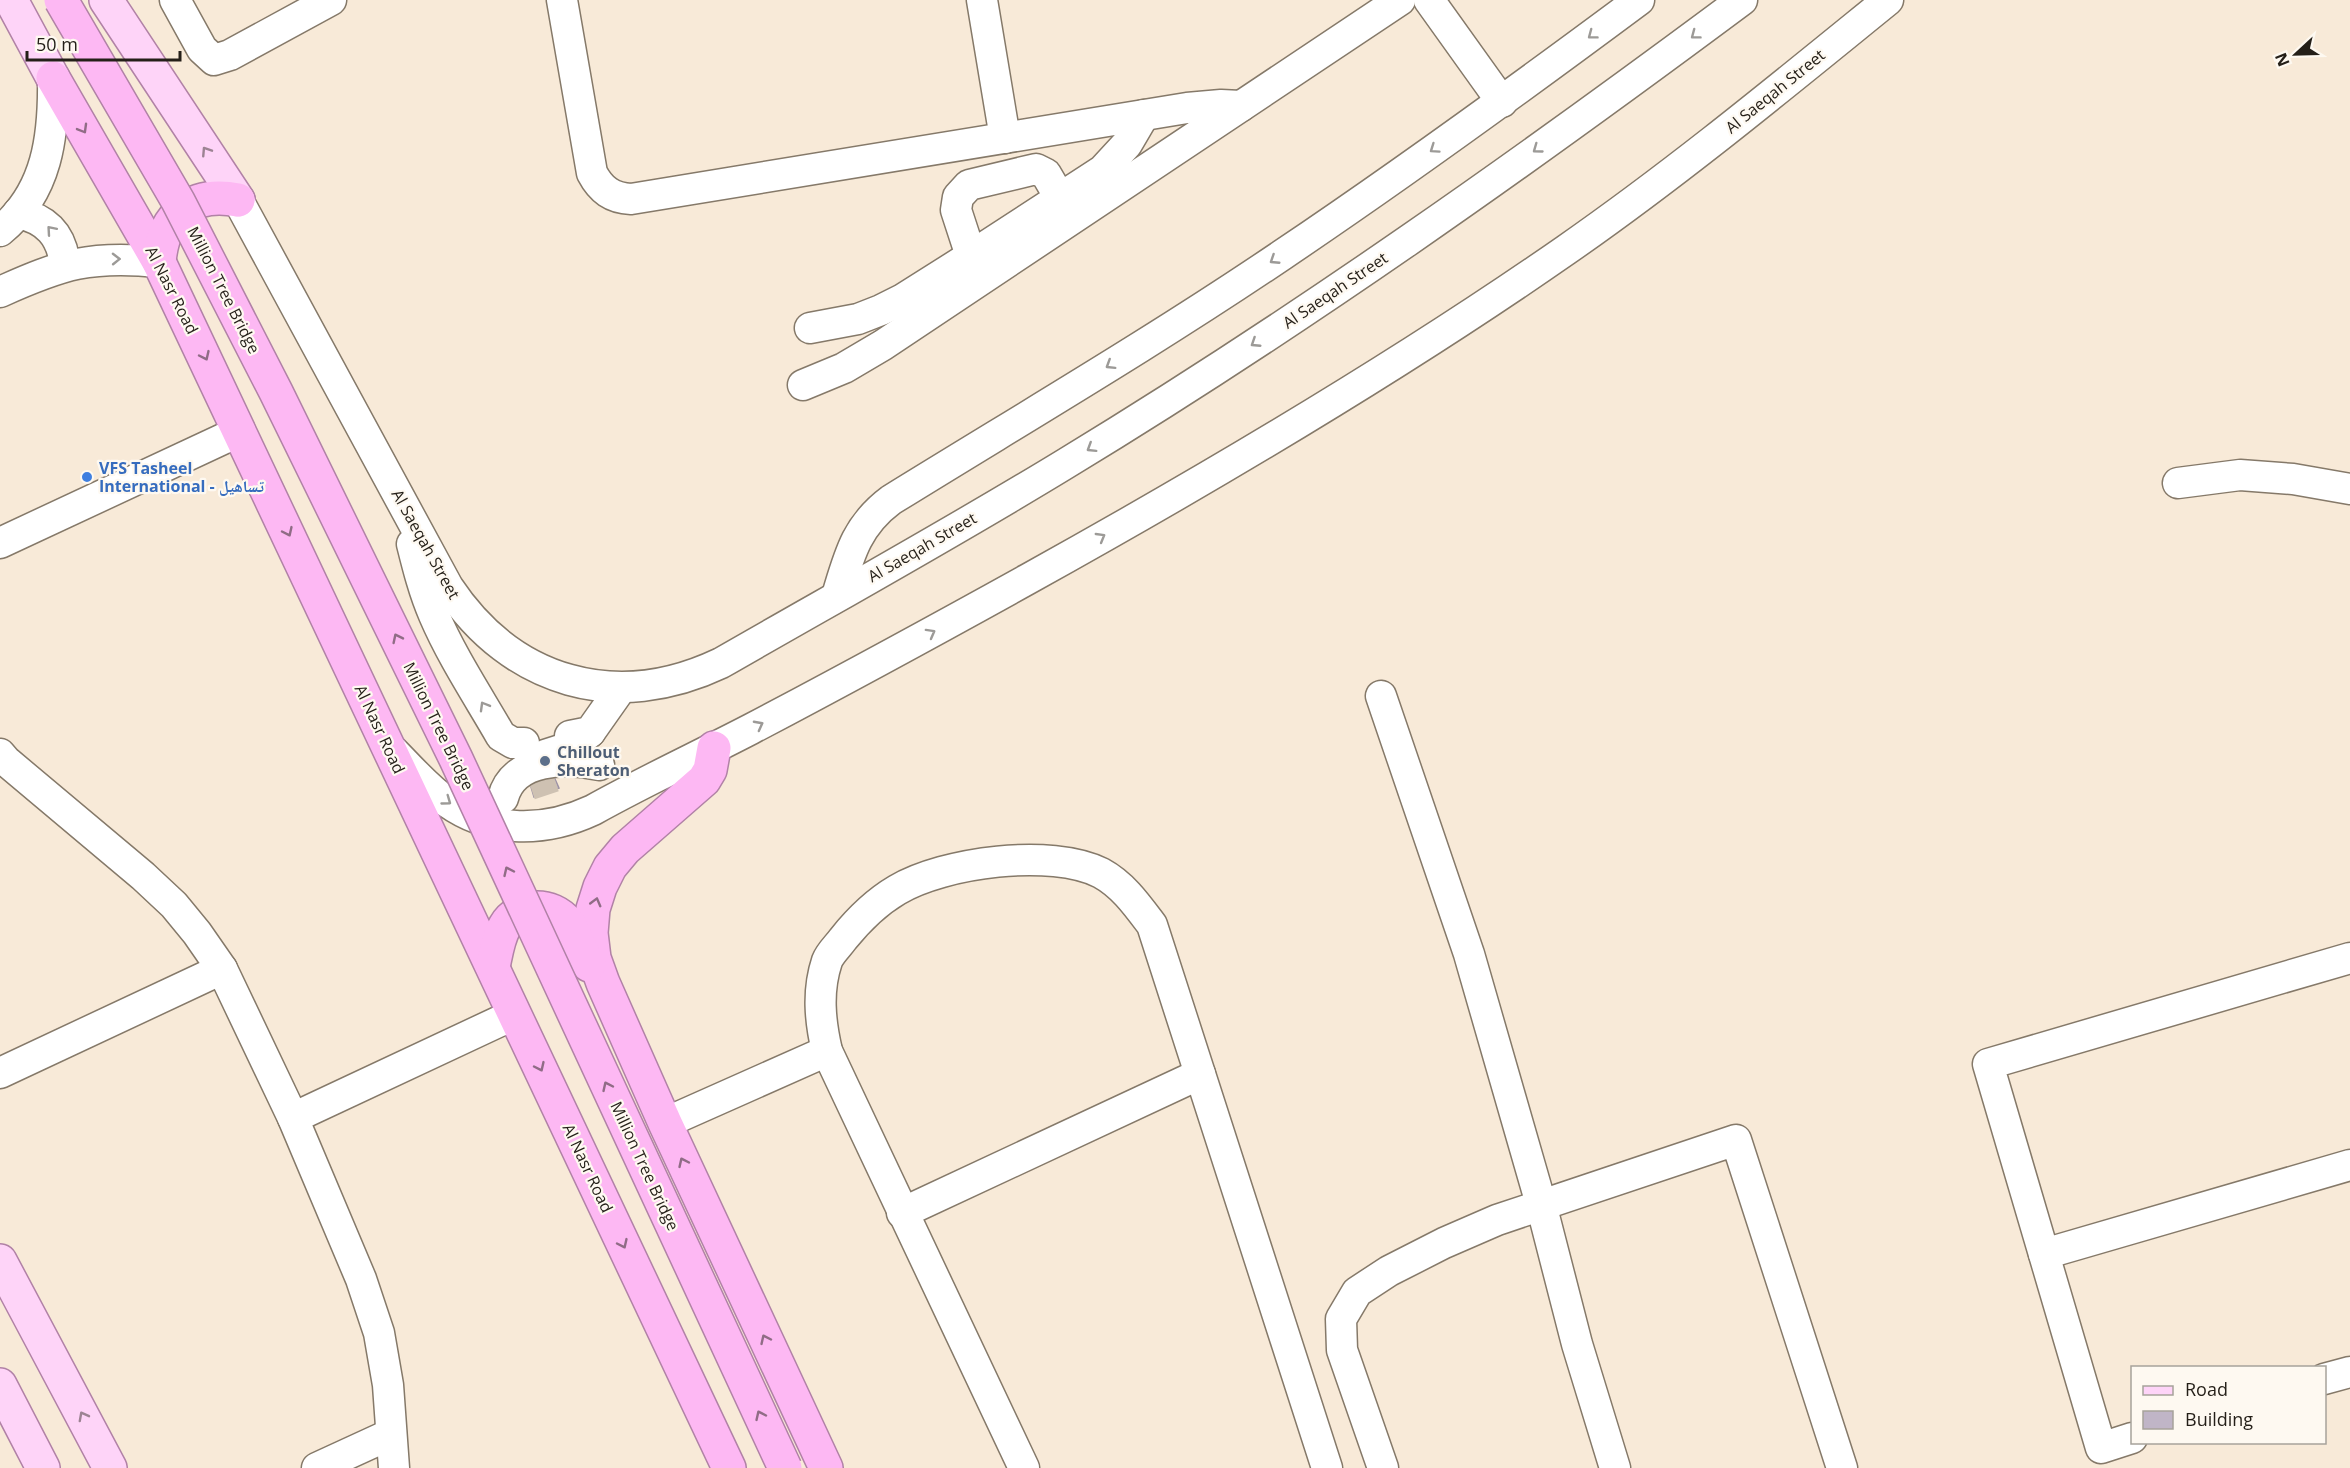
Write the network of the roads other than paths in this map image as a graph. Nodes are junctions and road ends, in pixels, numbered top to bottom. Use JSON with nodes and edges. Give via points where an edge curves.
{"nodes":[{"id":1,"x":11,"y":0,"type":"edge"},
{"id":2,"x":61,"y":0,"type":"edge"},
{"id":3,"x":106,"y":0,"type":"edge"},
{"id":4,"x":174,"y":0,"type":"edge"},
{"id":5,"x":331,"y":0,"type":"edge"},
{"id":6,"x":562,"y":0,"type":"edge"},
{"id":7,"x":982,"y":0,"type":"edge"},
{"id":8,"x":1400,"y":0,"type":"edge"},
{"id":9,"x":1429,"y":0,"type":"edge"},
{"id":10,"x":1640,"y":0,"type":"edge"},
{"id":11,"x":1742,"y":0,"type":"edge"},
{"id":12,"x":1888,"y":0,"type":"edge"},
{"id":13,"x":53,"y":78,"type":"junction"},
{"id":14,"x":1502,"y":102,"type":"junction"},
{"id":15,"x":1241,"y":106,"type":"junction"},
{"id":16,"x":1144,"y":115,"type":"junction"},
{"id":17,"x":1005,"y":138,"type":"junction"},
{"id":18,"x":1060,"y":198,"type":"junction"},
{"id":19,"x":238,"y":200,"type":"junction"},
{"id":20,"x":9,"y":222,"type":"edge"},
{"id":21,"x":971,"y":256,"type":"junction"},
{"id":22,"x":159,"y":262,"type":"junction"},
{"id":23,"x":65,"y":265,"type":"junction"},
{"id":24,"x":0,"y":292,"type":"edge"},
{"id":25,"x":810,"y":328,"type":"dead end"},
{"id":26,"x":803,"y":386,"type":"dead end"},
{"id":27,"x":240,"y":431,"type":"junction"},
{"id":28,"x":2178,"y":483,"type":"dead end"},
{"id":29,"x":2350,"y":489,"type":"edge"},
{"id":30,"x":406,"y":509,"type":"junction"},
{"id":31,"x":0,"y":543,"type":"edge"},
{"id":32,"x":837,"y":596,"type":"junction"},
{"id":33,"x":621,"y":688,"type":"junction"},
{"id":34,"x":1381,"y":696,"type":"dead end"},
{"id":35,"x":590,"y":732,"type":"junction"},
{"id":36,"x":524,"y":740,"type":"junction"},
{"id":37,"x":388,"y":747,"type":"junction"},
{"id":38,"x":714,"y":748,"type":"junction"},
{"id":39,"x":0,"y":754,"type":"edge"},
{"id":40,"x":599,"y":765,"type":"junction"},
{"id":41,"x":652,"y":779,"type":"junction"},
{"id":42,"x":500,"y":811,"type":"junction"},
{"id":43,"x":2350,"y":958,"type":"edge"},
{"id":44,"x":493,"y":967,"type":"junction"},
{"id":45,"x":222,"y":969,"type":"junction"},
{"id":46,"x":603,"y":983,"type":"junction"},
{"id":47,"x":515,"y":1014,"type":"junction"},
{"id":48,"x":827,"y":1051,"type":"junction"},
{"id":49,"x":0,"y":1072,"type":"edge"},
{"id":50,"x":1200,"y":1074,"type":"junction"},
{"id":51,"x":293,"y":1118,"type":"junction"},
{"id":52,"x":665,"y":1123,"type":"junction"},
{"id":53,"x":2350,"y":1165,"type":"edge"},
{"id":54,"x":1541,"y":1204,"type":"junction"},
{"id":55,"x":903,"y":1213,"type":"junction"},
{"id":56,"x":2044,"y":1254,"type":"junction"},
{"id":57,"x":0,"y":1261,"type":"edge"},
{"id":58,"x":2350,"y":1372,"type":"edge"},
{"id":59,"x":2326,"y":1379,"type":"edge"},
{"id":60,"x":0,"y":1384,"type":"edge"},
{"id":61,"x":391,"y":1434,"type":"junction"},
{"id":62,"x":2131,"y":1439,"type":"edge"},
{"id":63,"x":44,"y":1468,"type":"edge"},
{"id":64,"x":110,"y":1468,"type":"edge"},
{"id":65,"x":317,"y":1468,"type":"edge"},
{"id":66,"x":394,"y":1468,"type":"edge"},
{"id":67,"x":729,"y":1468,"type":"edge"},
{"id":68,"x":785,"y":1468,"type":"edge"},
{"id":69,"x":826,"y":1468,"type":"edge"},
{"id":70,"x":1024,"y":1468,"type":"edge"},
{"id":71,"x":1327,"y":1468,"type":"edge"},
{"id":72,"x":1383,"y":1468,"type":"edge"},
{"id":73,"x":1615,"y":1468,"type":"edge"},
{"id":74,"x":1842,"y":1468,"type":"edge"}],
"edges":[{"from":1,"to":13,"type":"main road","name":"Al Nasr Road"},
{"from":68,"to":2,"type":"highway","name":"Million Tree Bridge","one_way":true,"bridge":true,"via":[[456,759],[271,381],[178,201]]},
{"from":19,"to":3,"type":"main road","one_way":true},
{"from":4,"to":5,"type":"street","via":[[202,49],[214,60],[230,56]]},
{"from":6,"to":17,"type":"street","via":[[592,173],[604,190],[622,199]]},
{"from":7,"to":17,"type":"street"},
{"from":8,"to":15,"type":"street"},
{"from":9,"to":14,"type":"street"},
{"from":10,"to":14,"type":"street","one_way":true},
{"from":11,"to":32,"type":"street","name":"Al Saeqah Street","one_way":true,"via":[[1447,213],[1276,330],[1064,465]]},
{"from":38,"to":12,"type":"street","name":"Al Saeqah Street","one_way":true,"via":[[1050,567],[1439,334],[1644,194]]},
{"from":13,"to":20,"type":"street","via":[[51,140],[39,178]]},
{"from":13,"to":22,"type":"highway","name":"Al Nasr Road","one_way":true},
{"from":14,"to":32,"type":"street","one_way":true,"via":[[1281,256],[891,500],[861,530]]},
{"from":15,"to":16,"type":"street","via":[[1204,105]]},
{"from":15,"to":26,"type":"street","via":[[883,345]]},
{"from":16,"to":17,"type":"street"},
{"from":16,"to":18,"type":"street","via":[[1117,157]]},
{"from":18,"to":21,"type":"street"},
{"from":18,"to":21,"type":"street","via":[[1046,174],[1036,169],[969,186],[958,197],[956,210]]},
{"from":19,"to":22,"type":"highway","via":[[205,198],[176,214],[164,236]]},
{"from":19,"to":30,"type":"street","name":"Al Saeqah Street"},
{"from":23,"to":20,"type":"street","one_way":true,"via":[[60,240],[43,221]]},
{"from":21,"to":25,"type":"street","via":[[881,310],[835,325]]},
{"from":23,"to":22,"type":"street","one_way":true,"via":[[106,259]]},
{"from":22,"to":27,"type":"highway","name":"Al Nasr Road","one_way":true},
{"from":23,"to":24,"type":"street"},
{"from":27,"to":31,"type":"street"},
{"from":27,"to":37,"type":"highway","name":"Al Nasr Road","one_way":true},
{"from":28,"to":29,"type":"street","via":[[2240,475],[2293,478]]},
{"from":30,"to":33,"type":"street","name":"Al Saeqah Street","via":[[448,587],[493,640],[553,675]]},
{"from":36,"to":30,"type":"street","one_way":true,"via":[[434,615],[420,577]]},
{"from":32,"to":33,"type":"street","name":"Al Saeqah Street","via":[[702,672],[662,684]]},
{"from":33,"to":35,"type":"street"},
{"from":34,"to":54,"type":"street","via":[[1468,954]]},
{"from":35,"to":36,"type":"street"},
{"from":35,"to":36,"type":"street","via":[[573,746],[515,761],[510,758]]},
{"from":37,"to":42,"type":"street","name":"Al Saeqah Street","one_way":true,"via":[[462,812]]},
{"from":37,"to":44,"type":"highway","name":"Al Nasr Road"},
{"from":38,"to":41,"type":"street","name":"Al Saeqah Street"},
{"from":46,"to":38,"type":"highway","one_way":true,"via":[[591,933],[600,887],[625,849],[704,780],[711,771]]},
{"from":39,"to":45,"type":"street","via":[[174,905]]},
{"from":40,"to":41,"type":"street"},
{"from":40,"to":42,"type":"street","via":[[542,781]]},
{"from":40,"to":42,"type":"street","via":[[580,761],[534,766],[505,789]]},
{"from":41,"to":42,"type":"street","name":"Al Saeqah Street","via":[[562,822],[530,827]]},
{"from":43,"to":56,"type":"street","via":[[1988,1064]]},
{"from":44,"to":46,"type":"highway","via":[[508,921],[524,910],[543,908],[567,921],[587,962]]},
{"from":44,"to":47,"type":"highway","name":"Al Nasr Road"},
{"from":45,"to":49,"type":"street"},
{"from":45,"to":51,"type":"street"},
{"from":46,"to":52,"type":"highway"},
{"from":47,"to":51,"type":"street"},
{"from":47,"to":67,"type":"highway","name":"Al Nasr Road","one_way":true},
{"from":48,"to":50,"type":"street","via":[[820,1020],[828,959],[862,915],[898,889],[939,872],[975,864],[1028,860],[1078,864],[1102,874],[1130,895],[1152,925]]},
{"from":48,"to":52,"type":"street"},
{"from":48,"to":55,"type":"street"},
{"from":50,"to":55,"type":"street"},
{"from":50,"to":71,"type":"street"},
{"from":51,"to":61,"type":"street","via":[[361,1279],[379,1334]]},
{"from":69,"to":52,"type":"highway","one_way":true},
{"from":53,"to":56,"type":"street"},
{"from":54,"to":72,"type":"street","via":[[1444,1243],[1389,1271],[1357,1292],[1346,1310],[1341,1319],[1342,1350]]},
{"from":54,"to":73,"type":"street","via":[[1577,1344]]},
{"from":54,"to":74,"type":"street","via":[[1736,1140]]},
{"from":55,"to":70,"type":"street"},
{"from":56,"to":62,"type":"street","via":[[2101,1448]]},
{"from":64,"to":57,"type":"main road","one_way":true},
{"from":58,"to":59,"type":"street"},
{"from":60,"to":63,"type":"main road"},
{"from":61,"to":65,"type":"street"},
{"from":61,"to":66,"type":"street"}]}
